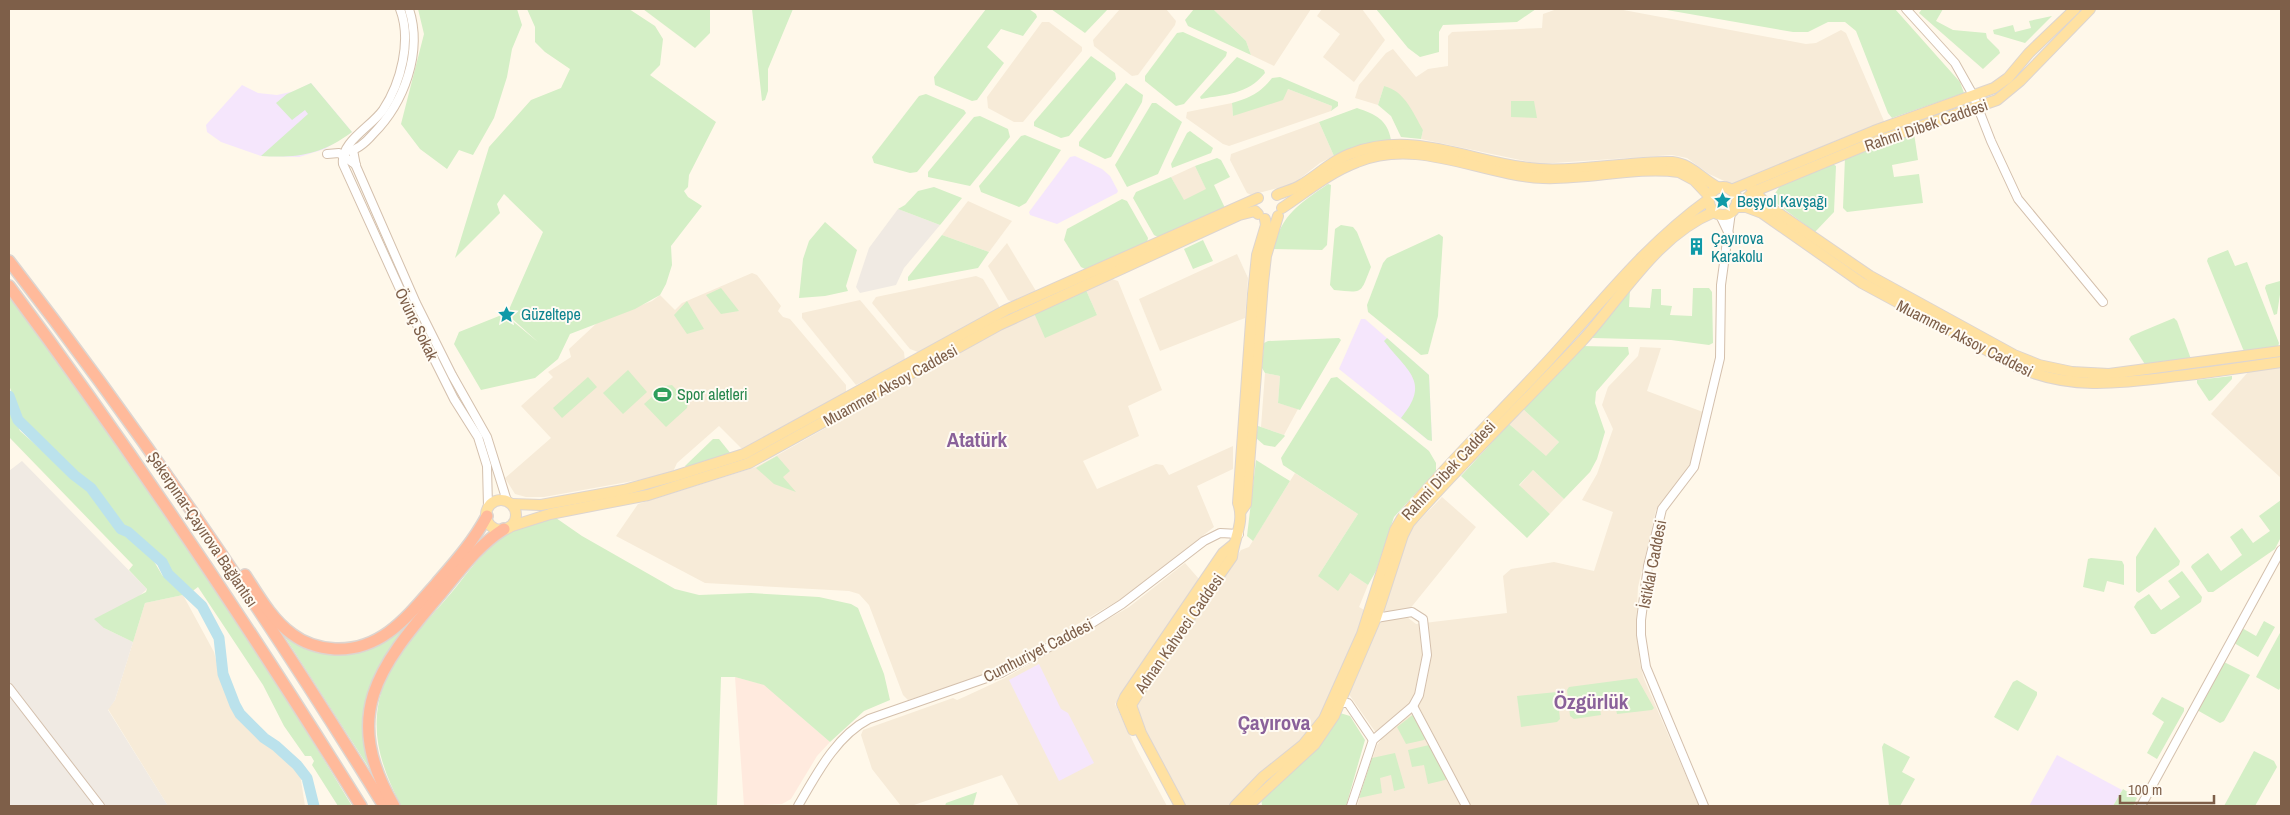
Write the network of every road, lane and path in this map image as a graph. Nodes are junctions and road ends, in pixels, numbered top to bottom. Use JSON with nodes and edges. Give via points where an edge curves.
{"nodes":[{"id":1,"x":400,"y":9,"type":"edge"},
{"id":2,"x":409,"y":9,"type":"edge"},
{"id":3,"x":1906,"y":9,"type":"edge"},
{"id":4,"x":2075,"y":9,"type":"edge"},
{"id":5,"x":2090,"y":9,"type":"edge"},
{"id":6,"x":1974,"y":95,"type":"junction"},
{"id":7,"x":1978,"y":108,"type":"junction"},
{"id":8,"x":353,"y":150,"type":"junction"},
{"id":9,"x":344,"y":152,"type":"junction"},
{"id":10,"x":327,"y":154,"type":"dead end"},
{"id":11,"x":356,"y":166,"type":"junction"},
{"id":12,"x":1773,"y":184,"type":"junction"},
{"id":13,"x":1719,"y":188,"type":"junction"},
{"id":14,"x":1751,"y":188,"type":"junction"},
{"id":15,"x":1731,"y":190,"type":"junction"},
{"id":16,"x":1277,"y":195,"type":"junction"},
{"id":17,"x":1258,"y":198,"type":"junction"},
{"id":18,"x":1710,"y":198,"type":"junction"},
{"id":19,"x":1734,"y":208,"type":"junction"},
{"id":20,"x":1772,"y":208,"type":"junction"},
{"id":21,"x":1280,"y":212,"type":"junction"},
{"id":22,"x":1717,"y":214,"type":"junction"},
{"id":23,"x":1262,"y":217,"type":"junction"},
{"id":24,"x":1729,"y":234,"type":"junction"},
{"id":25,"x":9,"y":261,"type":"edge"},
{"id":26,"x":9,"y":286,"type":"edge"},
{"id":27,"x":2103,"y":302,"type":"dead end"},
{"id":28,"x":2281,"y":351,"type":"edge"},
{"id":29,"x":2281,"y":362,"type":"edge"},
{"id":30,"x":184,"y":498,"type":"junction"},
{"id":31,"x":509,"y":503,"type":"junction"},
{"id":32,"x":1241,"y":511,"type":"junction"},
{"id":33,"x":487,"y":512,"type":"junction"},
{"id":34,"x":507,"y":528,"type":"junction"},
{"id":35,"x":1239,"y":534,"type":"junction"},
{"id":36,"x":1234,"y":544,"type":"junction"},
{"id":37,"x":2281,"y":550,"type":"edge"},
{"id":38,"x":1376,"y":618,"type":"junction"},
{"id":39,"x":9,"y":688,"type":"edge"},
{"id":40,"x":1341,"y":703,"type":"junction"},
{"id":41,"x":1413,"y":706,"type":"junction"},
{"id":42,"x":1373,"y":740,"type":"junction"},
{"id":43,"x":100,"y":806,"type":"edge"},
{"id":44,"x":361,"y":806,"type":"edge"},
{"id":45,"x":384,"y":806,"type":"edge"},
{"id":46,"x":394,"y":806,"type":"edge"},
{"id":47,"x":798,"y":806,"type":"edge"},
{"id":48,"x":1172,"y":806,"type":"edge"},
{"id":49,"x":1180,"y":806,"type":"edge"},
{"id":50,"x":1235,"y":806,"type":"edge"},
{"id":51,"x":1248,"y":806,"type":"edge"},
{"id":52,"x":1351,"y":806,"type":"edge"},
{"id":53,"x":1466,"y":806,"type":"edge"},
{"id":54,"x":1704,"y":806,"type":"edge"},
{"id":55,"x":2141,"y":806,"type":"edge"}],
"edges":[{"from":1,"to":9,"type":"street","via":[[405,39],[403,60],[392,93],[382,110],[349,142]]},
{"from":2,"to":8,"type":"street","via":[[414,46],[408,78],[398,103],[382,125]]},
{"from":3,"to":6,"type":"street","via":[[1955,64]]},
{"from":4,"to":6,"type":"main road","name":"Rahmi Dibek Caddesi","via":[[2008,78],[1994,88]]},
{"from":5,"to":7,"type":"main road","name":"Rahmi Dibek Caddesi","via":[[2011,90]]},
{"from":6,"to":7,"type":"street"},
{"from":6,"to":14,"type":"main road","name":"Rahmi Dibek Caddesi","via":[[1874,131]]},
{"from":7,"to":12,"type":"main road","name":"Rahmi Dibek Caddesi","via":[[1884,139]]},
{"from":7,"to":27,"type":"street","via":[[2018,199]]},
{"from":8,"to":9,"type":"street"},
{"from":8,"to":11,"type":"street","name":"Övünç Sokak"},
{"from":9,"to":33,"type":"street","name":"Övünç Sokak","via":[[343,164],[408,307],[454,399],[478,437],[487,466]]},
{"from":10,"to":11,"type":"street","via":[[339,153]]},
{"from":11,"to":31,"type":"street","name":"Övünç Sokak","via":[[416,303],[487,437]]},
{"from":12,"to":14,"type":"main road","name":"Rahmi Dibek Caddesi"},
{"from":12,"to":20,"type":"main road","via":[[1769,195]]},
{"from":13,"to":15,"type":"main road","name":"Rahmi Dibek Caddesi"},
{"from":13,"to":16,"type":"main road","via":[[1686,165],[1672,162],[1539,169],[1430,146],[1396,145],[1349,154],[1300,186]]},
{"from":13,"to":18,"type":"main road","name":"Rahmi Dibek Caddesi"},
{"from":14,"to":15,"type":"main road","name":"Rahmi Dibek Caddesi"},
{"from":14,"to":19,"type":"main road","name":"Rahmi Dibek Caddesi"},
{"from":14,"to":20,"type":"main road"},
{"from":15,"to":19,"type":"main road","via":[[1735,195]]},
{"from":16,"to":17,"type":"main road","via":[[1265,193]]},
{"from":16,"to":21,"type":"main road","via":[[1281,201]]},
{"from":17,"to":23,"type":"main road","via":[[1255,206]]},
{"from":17,"to":31,"type":"main road","via":[[1006,310],[738,456],[624,490],[541,505]]},
{"from":18,"to":21,"type":"main road","via":[[1694,180],[1679,172],[1543,178],[1493,171],[1442,157],[1406,153],[1376,156],[1350,165]]},
{"from":18,"to":22,"type":"main road","via":[[1710,206]]},
{"from":18,"to":50,"type":"main road","name":"Rahmi Dibek Caddesi","via":[[1672,226],[1642,255],[1402,518],[1395,530],[1362,634],[1324,719],[1303,745],[1263,777]]},
{"from":19,"to":22,"type":"main road","name":"Rahmi Dibek Caddesi"},
{"from":19,"to":24,"type":"street","name":"İstiklal Caddesi"},
{"from":19,"to":29,"type":"main road","name":"Muammer Aksoy Caddesi","via":[[1746,207],[1762,213],[1877,292],[2016,366],[2043,377],[2073,383],[2114,384]]},
{"from":20,"to":28,"type":"main road","via":[[1878,281],[2014,355],[2049,368],[2109,374]]},
{"from":21,"to":23,"type":"main road","via":[[1272,219]]},
{"from":21,"to":32,"type":"main road","name":"Adnan Kahveci Caddesi","via":[[1266,256],[1262,283],[1246,504]]},
{"from":22,"to":24,"type":"street"},
{"from":22,"to":38,"type":"main road","name":"Rahmi Dibek Caddesi","via":[[1686,227],[1638,274],[1583,340],[1410,523],[1403,535]]},
{"from":23,"to":32,"type":"main road","name":"Adnan Kahveci Caddesi","via":[[1266,225],[1257,255],[1253,294],[1238,503]]},
{"from":23,"to":34,"type":"main road","name":"Muammer Aksoy Caddesi","via":[[1255,211],[1240,215],[999,325],[749,463],[648,495],[550,514]]},
{"from":24,"to":54,"type":"street","name":"İstiklal Caddesi","via":[[1721,285],[1720,358],[1694,467],[1662,509],[1648,566],[1641,635],[1646,667]]},
{"from":25,"to":30,"type":"highway","name":"Şekerpınar-Çayırova Bağlantısı"},
{"from":26,"to":44,"type":"highway","name":"Şekerpınar-Çayırova Bağlantısı","via":[[199,553]]},
{"from":30,"to":33,"type":"highway","via":[[279,623],[310,644],[338,649],[374,642],[403,622],[471,543]]},
{"from":30,"to":45,"type":"highway","name":"Şekerpınar-Çayırova Bağlantısı"},
{"from":31,"to":33,"type":"main road","via":[[495,502]]},
{"from":31,"to":34,"type":"main road","via":[[515,511],[515,518]]},
{"from":32,"to":35,"type":"main road","name":"Adnan Kahveci Caddesi"},
{"from":33,"to":34,"type":"main road","via":[[495,528]]},
{"from":34,"to":46,"type":"highway","via":[[479,548],[412,627],[389,658],[376,684],[368,732],[372,759]]},
{"from":35,"to":36,"type":"main road","name":"Adnan Kahveci Caddesi"},
{"from":35,"to":47,"type":"street","name":"Cumhuriyet Caddesi","via":[[1220,533],[1204,541],[1122,604],[1001,673],[855,726],[820,769]]},
{"from":36,"to":48,"type":"main road","via":[[1223,554],[1122,704]]},
{"from":36,"to":49,"type":"main road","name":"Adnan Kahveci Caddesi","via":[[1232,557],[1130,706]]},
{"from":37,"to":55,"type":"street"},
{"from":38,"to":40,"type":"main road","name":"Rahmi Dibek Caddesi"},
{"from":38,"to":41,"type":"street","via":[[1412,612],[1423,619],[1427,655],[1419,695]]},
{"from":39,"to":43,"type":"street"},
{"from":40,"to":42,"type":"street","via":[[1348,703]]},
{"from":40,"to":51,"type":"main road","name":"Rahmi Dibek Caddesi","via":[[1319,740]]},
{"from":41,"to":42,"type":"street"},
{"from":41,"to":53,"type":"street"},
{"from":42,"to":52,"type":"street"}]}
